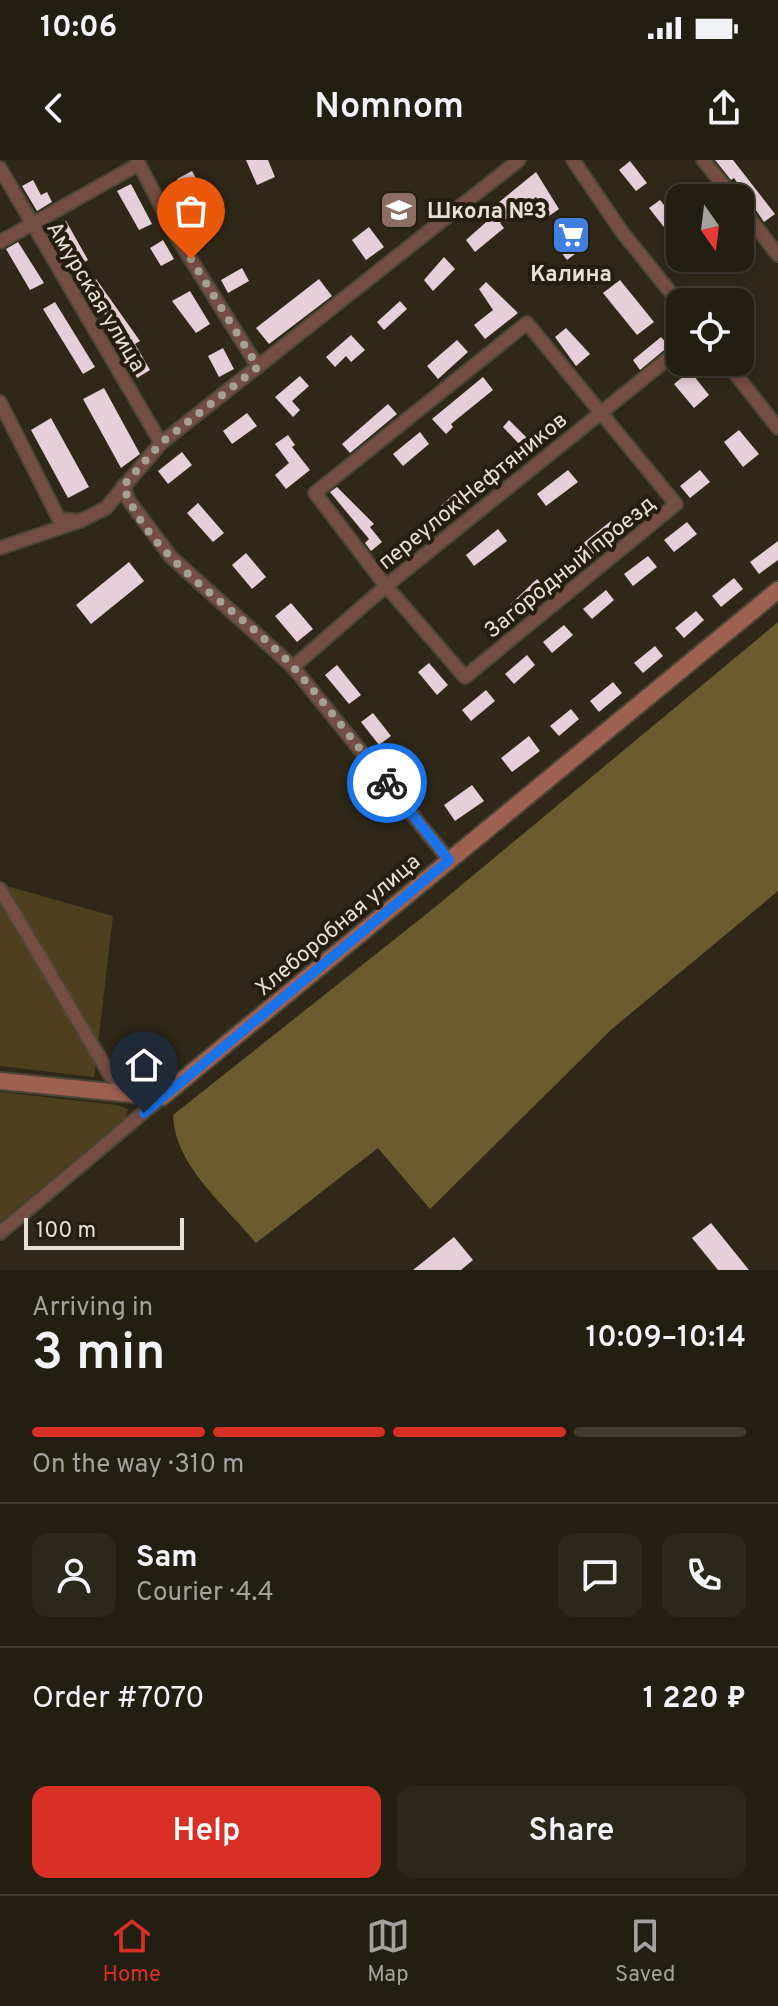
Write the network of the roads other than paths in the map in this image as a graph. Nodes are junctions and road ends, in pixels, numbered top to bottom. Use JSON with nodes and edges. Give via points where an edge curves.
{"nodes":[{"id":1,"x":519,"y":160,"type":"edge"},
{"id":2,"x":573,"y":160,"type":"edge"},
{"id":3,"x":703,"y":160,"type":"edge"},
{"id":4,"x":138,"y":162,"type":"edge"},
{"id":5,"x":0,"y":168,"type":"edge"},
{"id":6,"x":723,"y":184,"type":"edge"},
{"id":7,"x":754,"y":224,"type":"edge"},
{"id":8,"x":32,"y":226,"type":"junction"},
{"id":9,"x":0,"y":242,"type":"edge"},
{"id":10,"x":778,"y":255,"type":"edge"},
{"id":11,"x":667,"y":288,"type":"edge"},
{"id":12,"x":666,"y":360,"type":"edge"},
{"id":13,"x":258,"y":367,"type":"junction"},
{"id":14,"x":737,"y":376,"type":"edge"},
{"id":15,"x":0,"y":402,"type":"edge"},
{"id":16,"x":600,"y":412,"type":"junction"},
{"id":17,"x":778,"y":428,"type":"edge"},
{"id":18,"x":161,"y":443,"type":"junction"},
{"id":19,"x":123,"y":486,"type":"junction"},
{"id":20,"x":80,"y":521,"type":"junction"},
{"id":21,"x":0,"y":548,"type":"edge"},
{"id":22,"x":386,"y":586,"type":"junction"},
{"id":23,"x":778,"y":590,"type":"edge"},
{"id":24,"x":293,"y":667,"type":"junction"},
{"id":25,"x":449,"y":860,"type":"junction"},
{"id":26,"x":0,"y":889,"type":"edge"},
{"id":27,"x":0,"y":1081,"type":"edge"},
{"id":28,"x":132,"y":1097,"type":"junction"},
{"id":29,"x":162,"y":1097,"type":"junction"},
{"id":30,"x":0,"y":1233,"type":"edge"}],
"edges":[{"from":1,"to":13,"type":"street"},
{"from":2,"to":11,"type":"street"},
{"from":3,"to":6,"type":"street"},
{"from":4,"to":8,"type":"street"},
{"from":4,"to":13,"type":"street","via":[[178,239]]},
{"from":5,"to":8,"type":"street","name":"Амурская улица"},
{"from":7,"to":10,"type":"street"},
{"from":8,"to":9,"type":"street"},
{"from":8,"to":18,"type":"street","name":"Амурская улица"},
{"from":12,"to":16,"type":"street","name":"переулок Нефтяников"},
{"from":13,"to":18,"type":"street"},
{"from":14,"to":17,"type":"street"},
{"from":15,"to":20,"type":"street","via":[[59,519]]},
{"from":16,"to":22,"type":"street","name":"переулок Нефтяников"},
{"from":16,"to":22,"type":"street","name":"Загородный проезд","via":[[527,323],[315,493]]},
{"from":16,"to":22,"type":"street","name":"Загородный проезд","via":[[676,504],[465,677]]},
{"from":18,"to":19,"type":"street"},
{"from":19,"to":20,"type":"street","via":[[106,508]]},
{"from":19,"to":24,"type":"street","via":[[171,557]]},
{"from":20,"to":21,"type":"street"},
{"from":22,"to":24,"type":"street","name":"переулок Нефтяников"},
{"from":23,"to":25,"type":"main road","name":"Хлеборобная улица"},
{"from":24,"to":25,"type":"street"},
{"from":25,"to":29,"type":"main road","name":"Хлеборобная улица"},
{"from":26,"to":28,"type":"street","via":[[110,1075]]},
{"from":27,"to":28,"type":"main road"},
{"from":28,"to":29,"type":"main road"},
{"from":29,"to":30,"type":"street","name":"Хлеборобная улица"}]}
